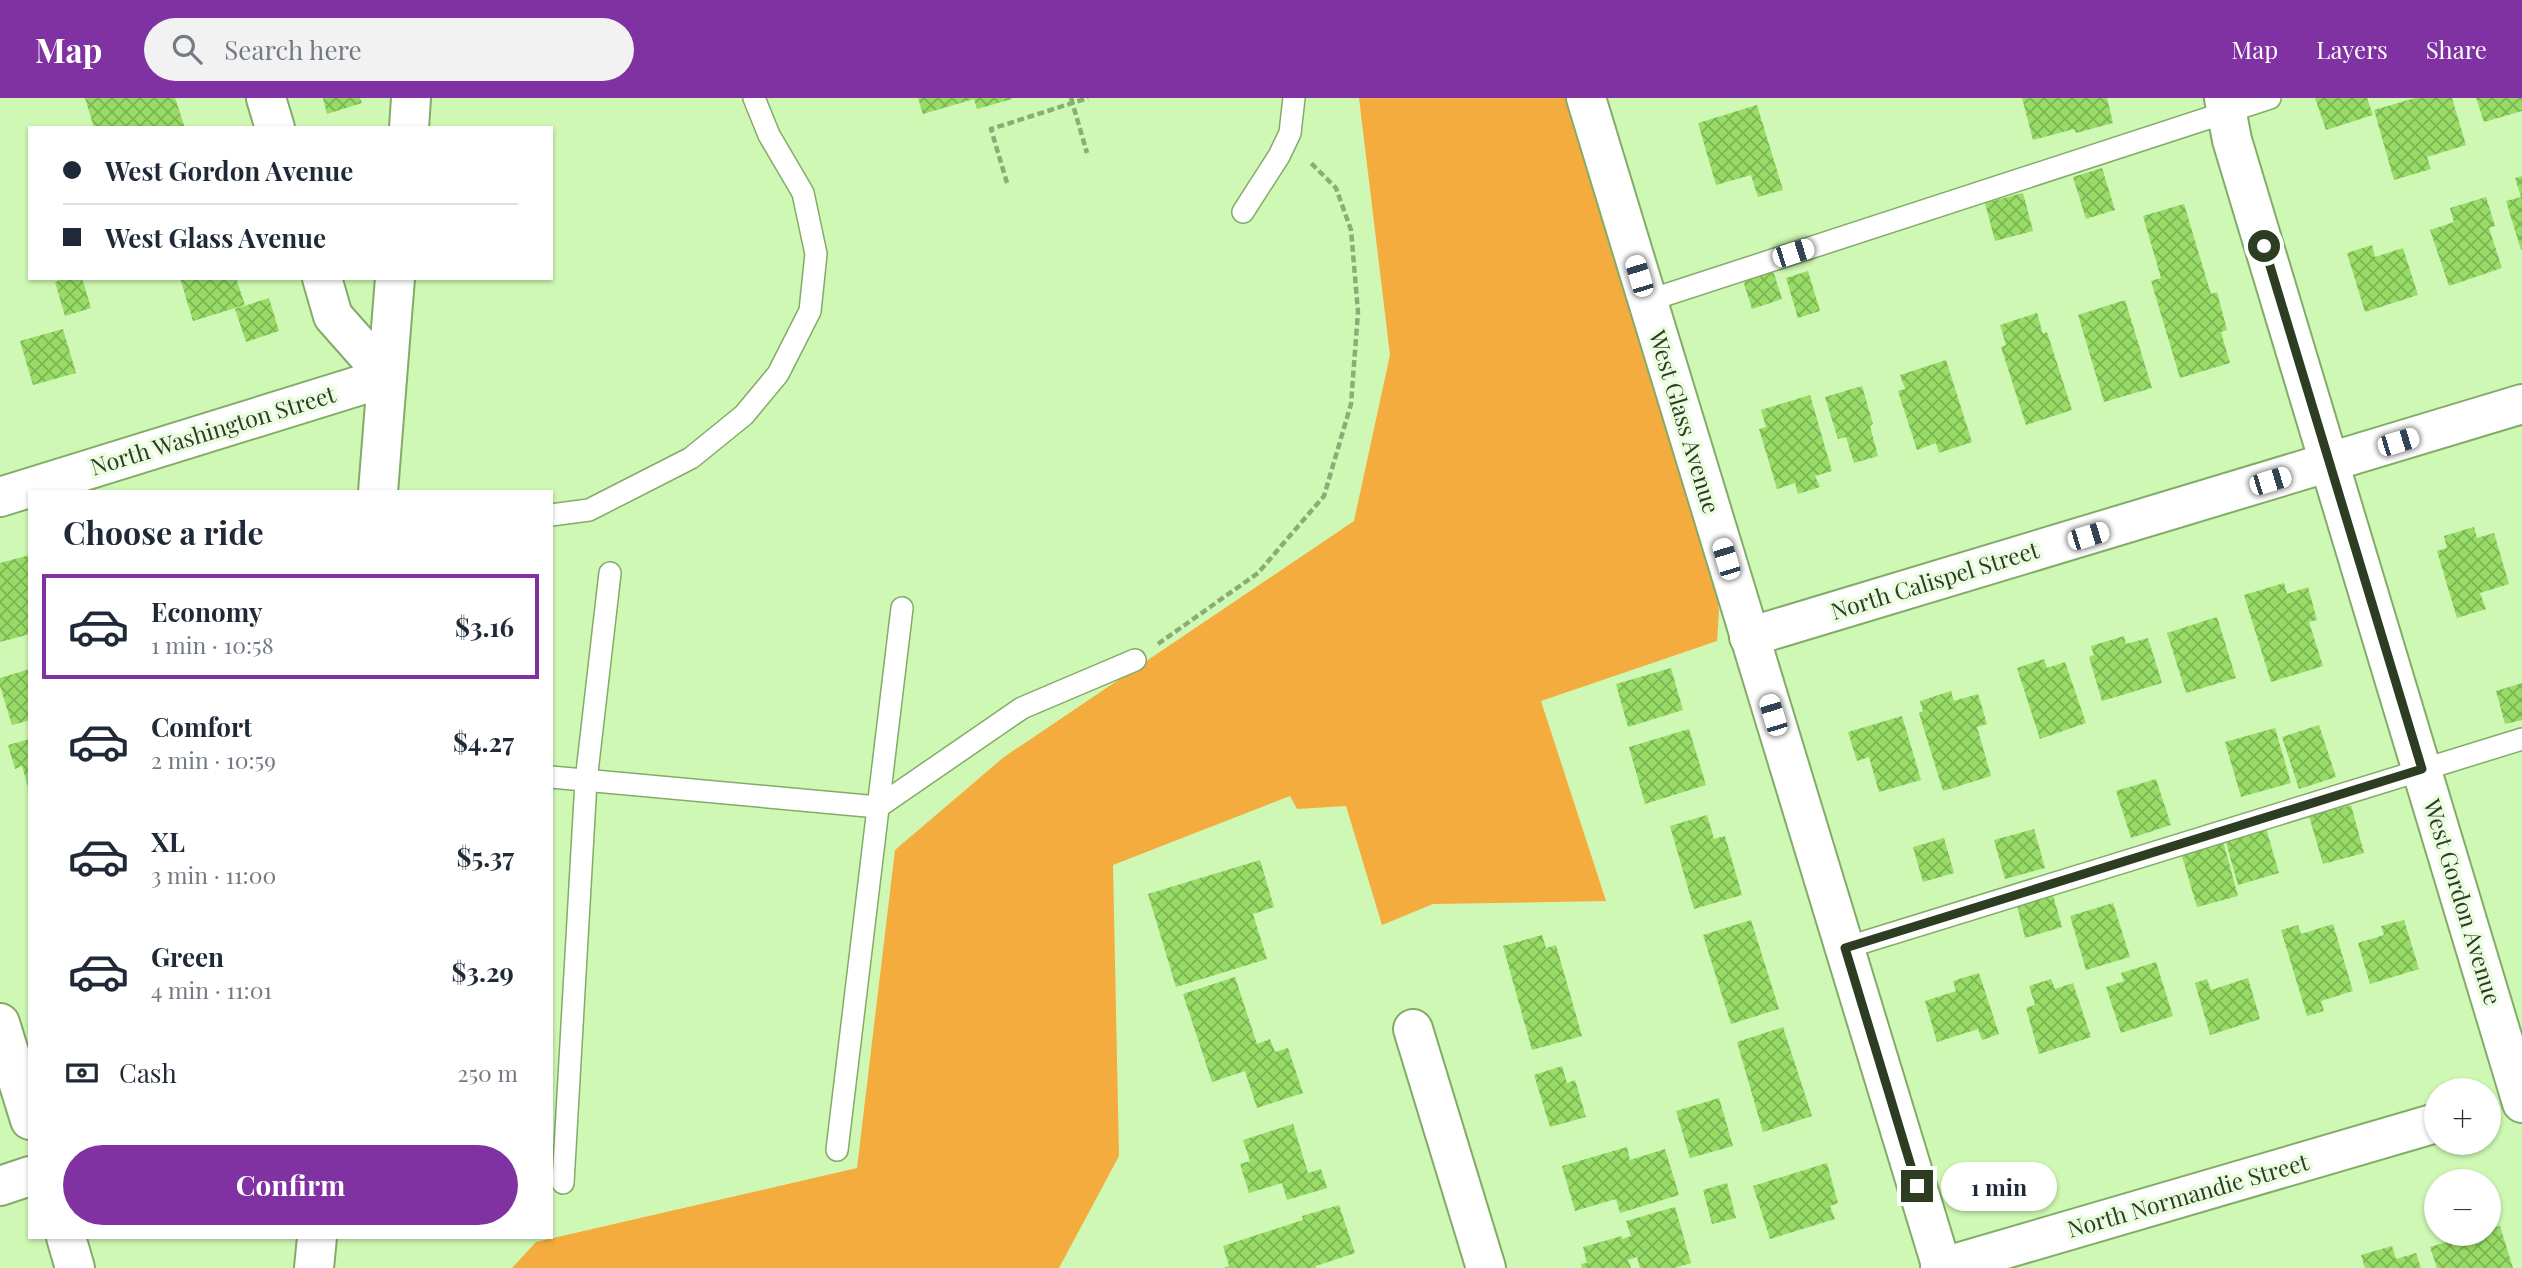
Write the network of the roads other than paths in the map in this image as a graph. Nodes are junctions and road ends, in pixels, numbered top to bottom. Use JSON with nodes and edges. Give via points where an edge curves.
{"nodes":[{"id":1,"x":266,"y":98,"type":"edge"},
{"id":2,"x":411,"y":98,"type":"edge"},
{"id":3,"x":754,"y":98,"type":"edge"},
{"id":4,"x":1294,"y":98,"type":"edge"},
{"id":5,"x":1586,"y":98,"type":"edge"},
{"id":6,"x":2270,"y":98,"type":"edge"},
{"id":7,"x":2225,"y":105,"type":"edge"},
{"id":8,"x":274,"y":126,"type":"edge"},
{"id":9,"x":409,"y":126,"type":"edge"},
{"id":10,"x":1243,"y":212,"type":"dead end"},
{"id":11,"x":322,"y":280,"type":"edge"},
{"id":12,"x":395,"y":280,"type":"edge"},
{"id":13,"x":1647,"y":301,"type":"junction"},
{"id":14,"x":387,"y":377,"type":"junction"},
{"id":15,"x":2522,"y":404,"type":"edge"},
{"id":16,"x":2330,"y":463,"type":"junction"},
{"id":17,"x":378,"y":490,"type":"edge"},
{"id":18,"x":0,"y":497,"type":"edge"},
{"id":19,"x":553,"y":515,"type":"edge"},
{"id":20,"x":610,"y":573,"type":"dead end"},
{"id":21,"x":902,"y":608,"type":"dead end"},
{"id":22,"x":1749,"y":637,"type":"junction"},
{"id":23,"x":1135,"y":660,"type":"road end"},
{"id":24,"x":2522,"y":739,"type":"edge"},
{"id":25,"x":2422,"y":769,"type":"junction"},
{"id":26,"x":553,"y":777,"type":"edge"},
{"id":27,"x":586,"y":780,"type":"junction"},
{"id":28,"x":878,"y":807,"type":"junction"},
{"id":29,"x":1845,"y":948,"type":"junction"},
{"id":30,"x":0,"y":1023,"type":"edge"},
{"id":31,"x":1413,"y":1029,"type":"dead end"},
{"id":32,"x":2513,"y":1102,"type":"edge"},
{"id":33,"x":28,"y":1114,"type":"edge"},
{"id":34,"x":2424,"y":1127,"type":"edge"},
{"id":35,"x":837,"y":1150,"type":"dead end"},
{"id":36,"x":28,"y":1177,"type":"edge"},
{"id":37,"x":563,"y":1183,"type":"dead end"},
{"id":38,"x":0,"y":1185,"type":"edge"},
{"id":39,"x":67,"y":1239,"type":"edge"},
{"id":40,"x":317,"y":1239,"type":"edge"},
{"id":41,"x":75,"y":1268,"type":"edge"},
{"id":42,"x":314,"y":1268,"type":"edge"},
{"id":43,"x":1486,"y":1268,"type":"edge"},
{"id":44,"x":1942,"y":1268,"type":"edge"}],
"edges":[{"from":1,"to":8,"type":"street"},
{"from":2,"to":9,"type":"street"},
{"from":3,"to":19,"type":"lane","via":[[769,135],[803,193],[816,254],[810,311],[778,374],[744,415],[691,458],[589,510]]},
{"from":4,"to":10,"type":"lane","via":[[1285,145]]},
{"from":5,"to":13,"type":"street","name":"West Glass Avenue"},
{"from":6,"to":7,"type":"lane"},
{"from":7,"to":13,"type":"lane"},
{"from":7,"to":16,"type":"street","name":"West Gordon Avenue"},
{"from":11,"to":14,"type":"street","via":[[333,316]]},
{"from":12,"to":14,"type":"street"},
{"from":13,"to":22,"type":"street","name":"West Glass Avenue"},
{"from":14,"to":17,"type":"street"},
{"from":14,"to":18,"type":"street","name":"North Washington Street"},
{"from":15,"to":16,"type":"street","name":"North Calispel Street"},
{"from":16,"to":22,"type":"street","name":"North Calispel Street"},
{"from":16,"to":25,"type":"street","name":"West Gordon Avenue"},
{"from":20,"to":27,"type":"lane"},
{"from":21,"to":28,"type":"lane"},
{"from":22,"to":29,"type":"street","name":"West Glass Avenue"},
{"from":23,"to":28,"type":"lane","via":[[1021,708]]},
{"from":24,"to":25,"type":"lane"},
{"from":25,"to":29,"type":"lane"},
{"from":25,"to":32,"type":"street","name":"West Gordon Avenue"},
{"from":26,"to":27,"type":"lane"},
{"from":27,"to":28,"type":"lane"},
{"from":27,"to":37,"type":"lane"},
{"from":28,"to":35,"type":"lane"},
{"from":29,"to":44,"type":"street","name":"West Glass Avenue"},
{"from":30,"to":33,"type":"street"},
{"from":31,"to":43,"type":"street"},
{"from":34,"to":44,"type":"street","name":"North Normandie Street"},
{"from":36,"to":38,"type":"street"},
{"from":39,"to":41,"type":"street"},
{"from":40,"to":42,"type":"street"}]}
